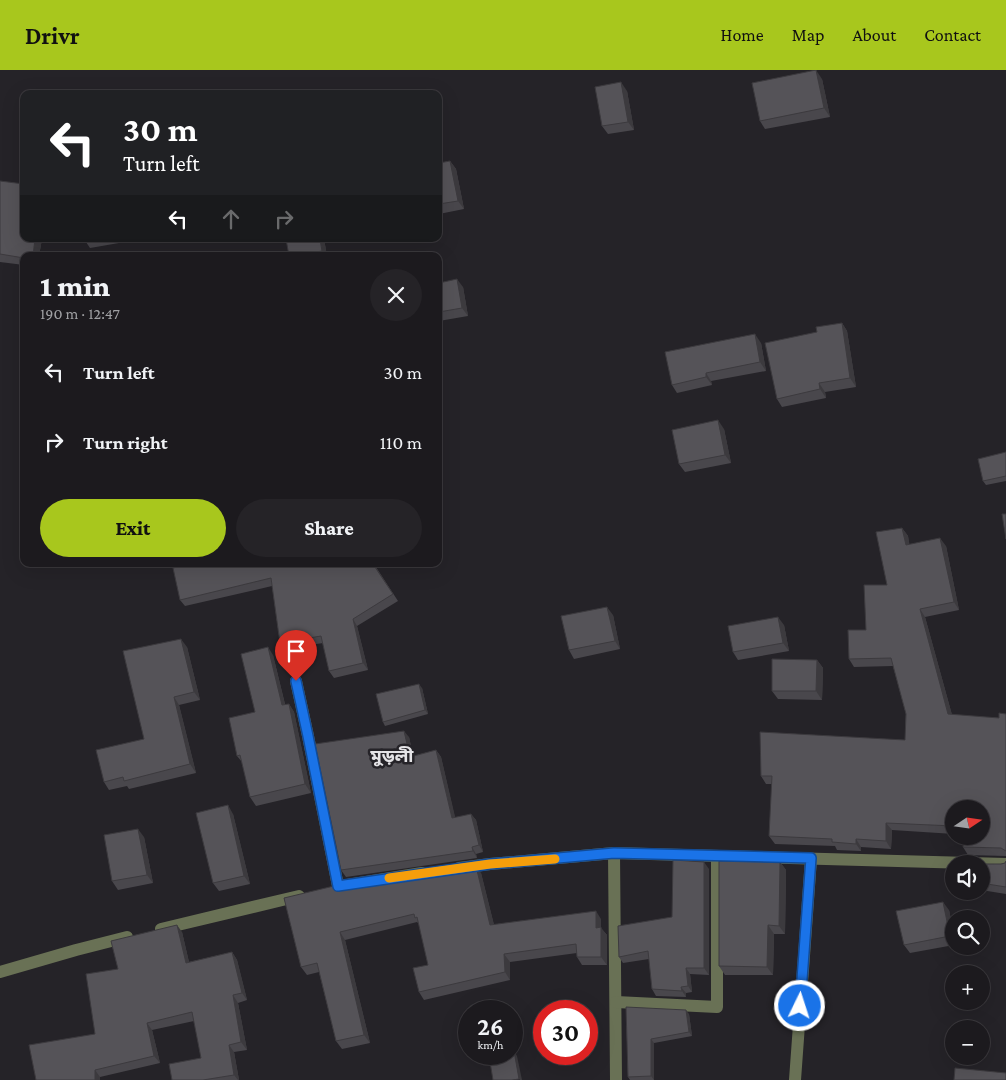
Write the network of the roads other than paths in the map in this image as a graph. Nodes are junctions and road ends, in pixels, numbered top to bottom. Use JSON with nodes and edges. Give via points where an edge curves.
{"nodes":[{"id":1,"x":296,"y":681,"type":"dead end"},
{"id":2,"x":614,"y":853,"type":"junction"},
{"id":3,"x":717,"y":856,"type":"junction"},
{"id":4,"x":811,"y":858,"type":"junction"},
{"id":5,"x":1006,"y":864,"type":"edge"},
{"id":6,"x":310,"y":893,"type":"edge"},
{"id":7,"x":0,"y":972,"type":"edge"},
{"id":8,"x":616,"y":1002,"type":"junction"},
{"id":9,"x":616,"y":1080,"type":"edge"},
{"id":10,"x":795,"y":1080,"type":"edge"}],
"edges":[{"from":1,"to":2,"type":"street","via":[[333,887],[490,864]]},
{"from":2,"to":3,"type":"street"},
{"from":2,"to":8,"type":"street"},
{"from":3,"to":4,"type":"street"},
{"from":3,"to":8,"type":"street","via":[[717,1007]]},
{"from":4,"to":5,"type":"street"},
{"from":4,"to":10,"type":"street"},
{"from":6,"to":7,"type":"street","via":[[76,950]]},
{"from":8,"to":9,"type":"street"}]}
